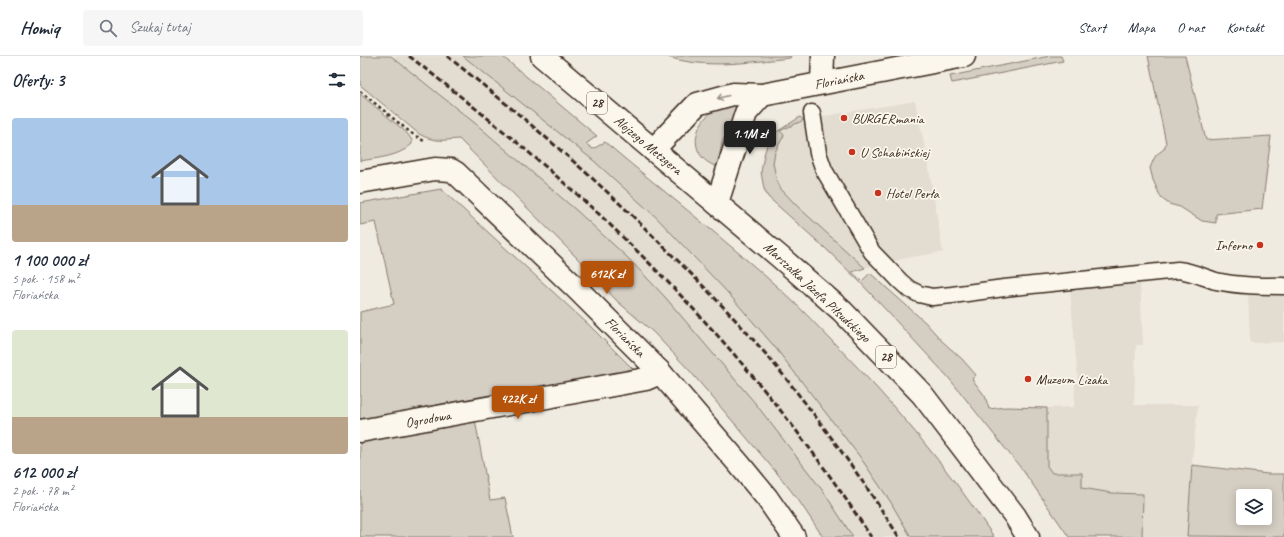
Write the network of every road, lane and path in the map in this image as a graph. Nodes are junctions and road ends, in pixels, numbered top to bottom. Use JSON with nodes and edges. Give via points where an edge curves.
{"nodes":[{"id":1,"x":542,"y":56,"type":"edge"},
{"id":2,"x":823,"y":56,"type":"edge"},
{"id":3,"x":964,"y":56,"type":"edge"},
{"id":4,"x":822,"y":84,"type":"junction"},
{"id":5,"x":360,"y":91,"type":"edge"},
{"id":6,"x":762,"y":95,"type":"junction"},
{"id":7,"x":812,"y":113,"type":"dead end"},
{"id":8,"x":428,"y":143,"type":"dead end"},
{"id":9,"x":653,"y":150,"type":"junction"},
{"id":10,"x":360,"y":182,"type":"edge"},
{"id":11,"x":717,"y":203,"type":"junction"},
{"id":12,"x":1284,"y":286,"type":"edge"},
{"id":13,"x":659,"y":371,"type":"junction"},
{"id":14,"x":360,"y":432,"type":"edge"},
{"id":15,"x":794,"y":537,"type":"edge"},
{"id":16,"x":1028,"y":537,"type":"edge"}],
"edges":[{"from":1,"to":9,"type":"street","name":"Alojzego Metzgera","number":"28"},
{"from":2,"to":4,"type":"street"},
{"from":3,"to":4,"type":"street","name":"Floriańska"},
{"from":4,"to":6,"type":"street","name":"Floriańska"},
{"from":5,"to":8,"type":"path","via":[[411,133]]},
{"from":6,"to":9,"type":"street","name":"Floriańska","one_way":true,"via":[[733,94],[697,104]]},
{"from":6,"to":11,"type":"street","via":[[746,113]]},
{"from":7,"to":12,"type":"lane","via":[[818,154],[824,170],[872,252],[900,281],[919,294],[932,297],[1178,270],[1238,285]]},
{"from":9,"to":11,"type":"street","name":"Alojzego Metzgera","number":"28"},
{"from":10,"to":13,"type":"street","name":"Floriańska","via":[[435,169],[451,170],[456,173]]},
{"from":11,"to":16,"type":"street","name":"Marszałka Józefa Piłsudskiego","number":"28","via":[[842,311],[922,394],[1015,516]]},
{"from":13,"to":14,"type":"street","name":"Ogrodowa","via":[[646,379]]},
{"from":13,"to":15,"type":"street","name":"Floriańska","via":[[767,498]]}]}
